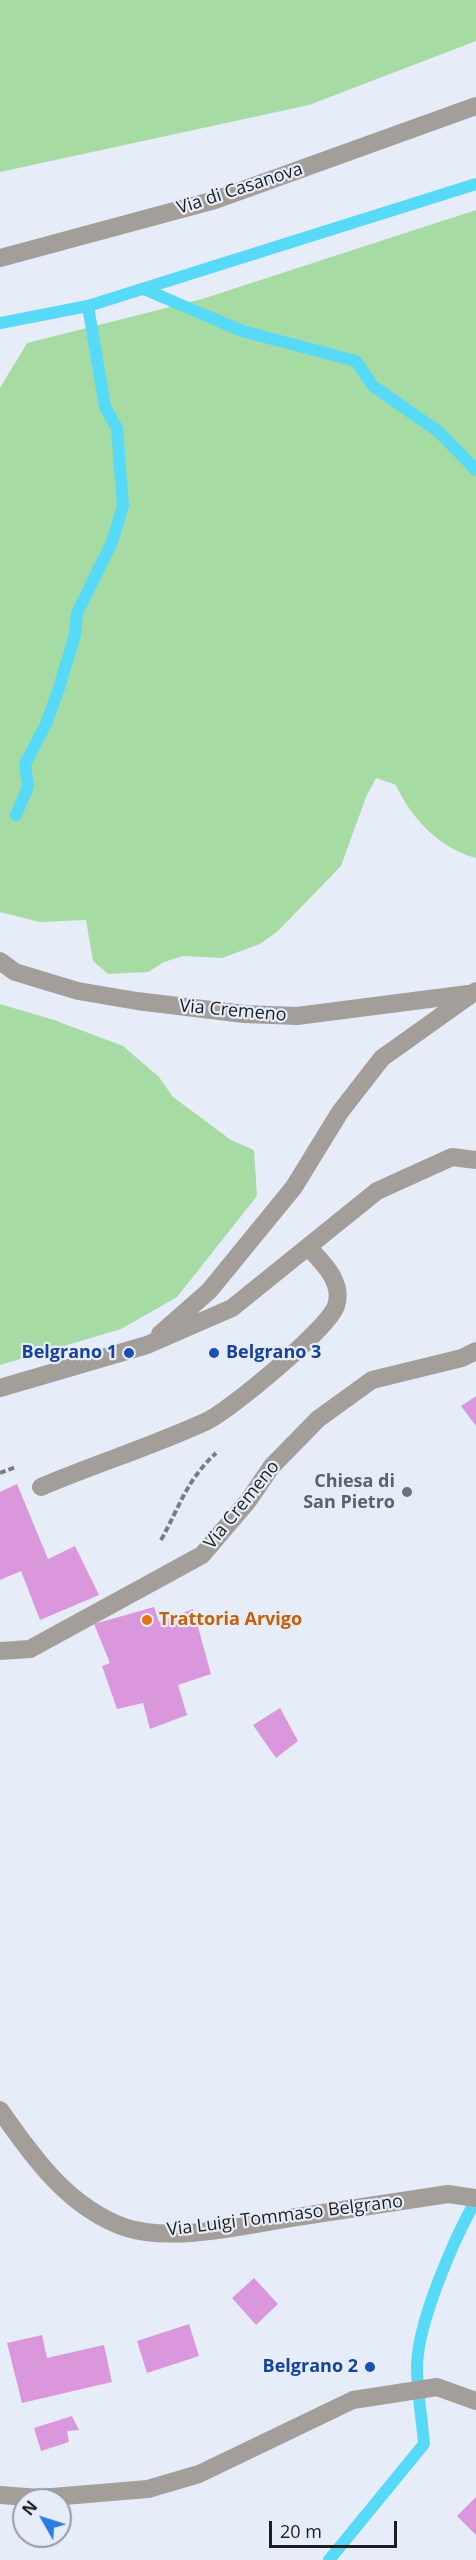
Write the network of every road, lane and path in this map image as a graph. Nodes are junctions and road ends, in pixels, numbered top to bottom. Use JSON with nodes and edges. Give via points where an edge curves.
{"nodes":[{"id":1,"x":476,"y":106,"type":"edge"},
{"id":2,"x":0,"y":258,"type":"edge"},
{"id":3,"x":0,"y":961,"type":"edge"},
{"id":4,"x":474,"y":993,"type":"edge"},
{"id":5,"x":476,"y":1160,"type":"edge"},
{"id":6,"x":308,"y":1247,"type":"junction"},
{"id":7,"x":147,"y":1345,"type":"junction"},
{"id":8,"x":471,"y":1357,"type":"edge"},
{"id":9,"x":0,"y":1388,"type":"edge"},
{"id":10,"x":224,"y":1445,"type":"dead end"},
{"id":11,"x":40,"y":1487,"type":"dead end"},
{"id":12,"x":144,"y":1588,"type":"junction"},
{"id":13,"x":0,"y":1651,"type":"edge"},
{"id":14,"x":0,"y":2110,"type":"edge"},
{"id":15,"x":476,"y":2198,"type":"edge"},
{"id":16,"x":476,"y":2401,"type":"edge"},
{"id":17,"x":0,"y":2495,"type":"edge"}],
"edges":[{"from":1,"to":2,"type":"street","name":"Via di Casanova","via":[[215,200]]},
{"from":3,"to":4,"type":"street","name":"Via Cremeno","via":[[15,972],[78,991],[244,1014],[297,1016]]},
{"from":4,"to":7,"type":"street","name":"Via Cremeno","via":[[382,1058],[340,1112],[294,1187],[209,1291]]},
{"from":5,"to":6,"type":"street","via":[[452,1157],[377,1191]]},
{"from":6,"to":7,"type":"street","via":[[232,1308]]},
{"from":6,"to":11,"type":"street","via":[[329,1271],[336,1287],[336,1305],[295,1353],[208,1420]]},
{"from":7,"to":9,"type":"street"},
{"from":8,"to":12,"type":"street","name":"Via Cremeno","via":[[372,1380],[318,1419],[272,1466],[202,1555]]},
{"from":10,"to":12,"type":"path","via":[[202,1466],[182,1494],[148,1562]]},
{"from":12,"to":13,"type":"street","name":"Via Cremeno","via":[[30,1648]]},
{"from":14,"to":15,"type":"street","name":"Via Luigi Tommaso Belgrano","via":[[33,2157],[74,2200],[124,2227],[168,2234],[448,2194]]},
{"from":16,"to":17,"type":"street","via":[[437,2387],[353,2400],[199,2474],[148,2489],[39,2498]]}]}
